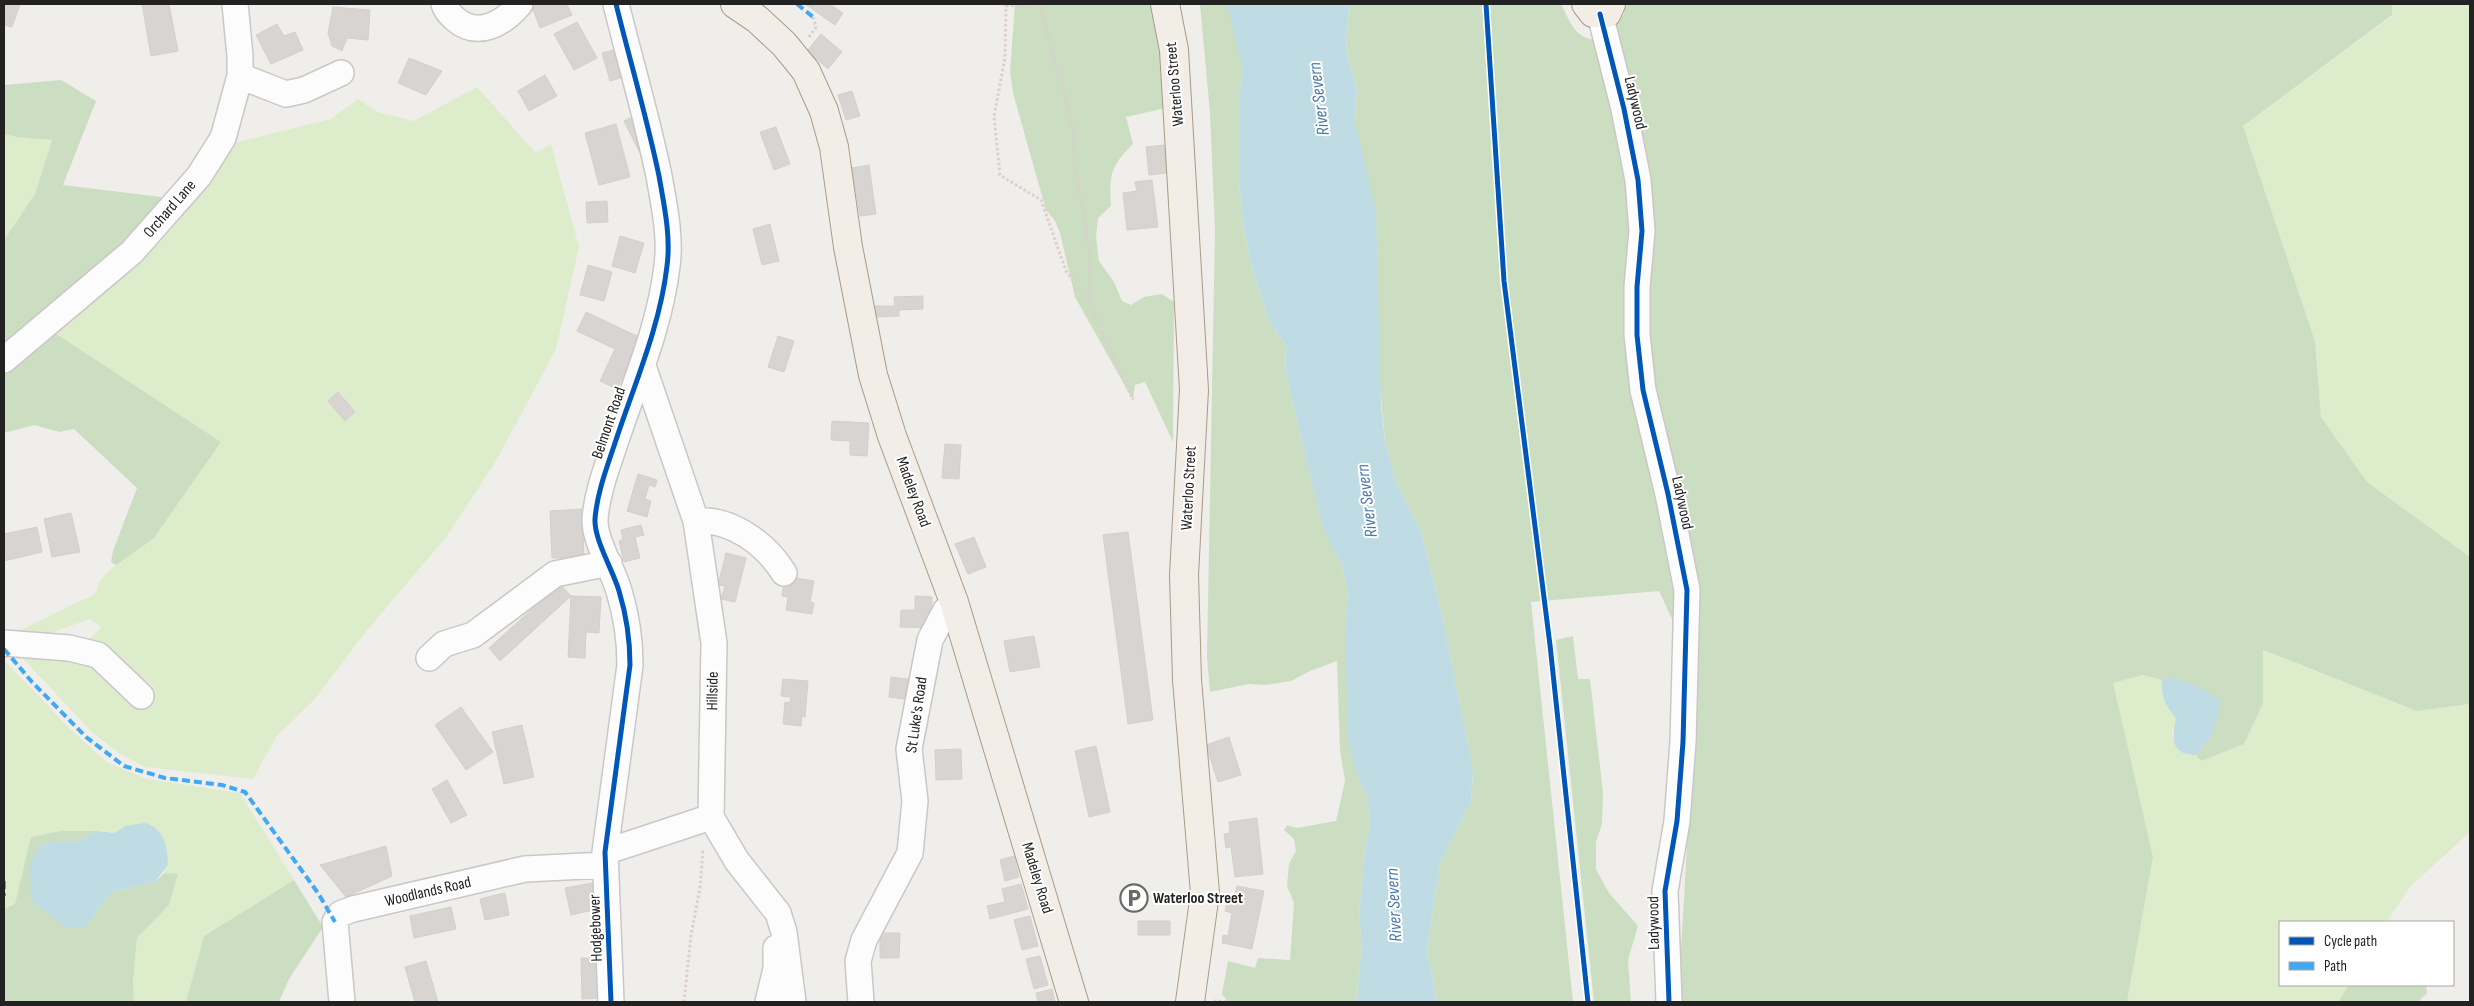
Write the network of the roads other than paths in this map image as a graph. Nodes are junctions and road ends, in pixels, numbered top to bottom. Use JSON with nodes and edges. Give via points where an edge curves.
{"nodes":[{"id":1,"x":235,"y":4,"type":"edge"},
{"id":2,"x":444,"y":4,"type":"edge"},
{"id":3,"x":520,"y":4,"type":"edge"},
{"id":4,"x":616,"y":4,"type":"edge"},
{"id":5,"x":735,"y":4,"type":"edge"},
{"id":6,"x":1165,"y":4,"type":"edge"},
{"id":7,"x":1599,"y":7,"type":"edge"},
{"id":8,"x":341,"y":74,"type":"dead end"},
{"id":9,"x":240,"y":76,"type":"junction"},
{"id":10,"x":4,"y":360,"type":"edge"},
{"id":11,"x":643,"y":366,"type":"junction"},
{"id":12,"x":696,"y":521,"type":"junction"},
{"id":13,"x":609,"y":563,"type":"junction"},
{"id":14,"x":784,"y":573,"type":"dead end"},
{"id":15,"x":954,"y":602,"type":"junction"},
{"id":16,"x":4,"y":642,"type":"edge"},
{"id":17,"x":429,"y":658,"type":"dead end"},
{"id":18,"x":141,"y":696,"type":"dead end"},
{"id":19,"x":705,"y":819,"type":"junction"},
{"id":20,"x":605,"y":859,"type":"junction"},
{"id":21,"x":778,"y":913,"type":"junction"},
{"id":22,"x":342,"y":1002,"type":"edge"},
{"id":23,"x":611,"y":1002,"type":"edge"},
{"id":24,"x":768,"y":1002,"type":"edge"},
{"id":25,"x":793,"y":1002,"type":"edge"},
{"id":26,"x":861,"y":1002,"type":"edge"},
{"id":27,"x":1074,"y":1002,"type":"edge"},
{"id":28,"x":1190,"y":1002,"type":"edge"},
{"id":29,"x":1669,"y":1002,"type":"edge"}],
"edges":[{"from":1,"to":9,"type":"street","name":"Orchard Lane"},
{"from":2,"to":3,"type":"street","via":[[446,11],[462,25],[477,29],[495,26],[509,18]]},
{"from":4,"to":11,"type":"street","name":"Belmont Road","via":[[650,131],[666,212],[667,265]]},
{"from":5,"to":15,"type":"main road","name":"Madeley Road","via":[[784,44],[806,71],[824,111],[834,147],[848,247],[873,375],[892,436]]},
{"from":6,"to":28,"type":"main road","name":"Waterloo Street","via":[[1174,50],[1194,390],[1184,575],[1187,680],[1205,893]]},
{"from":7,"to":29,"type":"street","name":"Ladywood","via":[[1638,180],[1642,231],[1637,336],[1643,390],[1687,590],[1683,742],[1677,821],[1665,891]]},
{"from":8,"to":9,"type":"street","via":[[286,94]]},
{"from":9,"to":10,"type":"street","name":"Orchard Lane","via":[[223,138],[199,176],[132,252]]},
{"from":11,"to":12,"type":"street","name":"Hillside"},
{"from":11,"to":13,"type":"street","name":"Belmont Road","via":[[608,463],[597,506],[595,524]]},
{"from":12,"to":14,"type":"street","via":[[710,520],[739,530],[773,556]]},
{"from":12,"to":19,"type":"street","name":"Hillside","via":[[714,643]]},
{"from":13,"to":17,"type":"street","via":[[555,574],[473,635],[444,644]]},
{"from":13,"to":20,"type":"street","name":"Belmont Road","via":[[619,591],[630,643],[630,665]]},
{"from":15,"to":26,"type":"street","name":"St Luke's Road","via":[[930,640],[909,749],[915,800],[910,853],[864,940],[858,961]]},
{"from":15,"to":27,"type":"main road","name":"Madeley Road"},
{"from":16,"to":18,"type":"street","via":[[69,648],[98,655]]},
{"from":19,"to":20,"type":"street","name":"Woodlands Road"},
{"from":19,"to":21,"type":"street"},
{"from":20,"to":22,"type":"street","name":"Woodlands Road","via":[[525,869],[340,914],[335,922]]},
{"from":20,"to":23,"type":"street","name":"Hodgebower"},
{"from":21,"to":24,"type":"street","via":[[775,923],[776,969]]},
{"from":21,"to":25,"type":"street","via":[[784,932]]}]}
